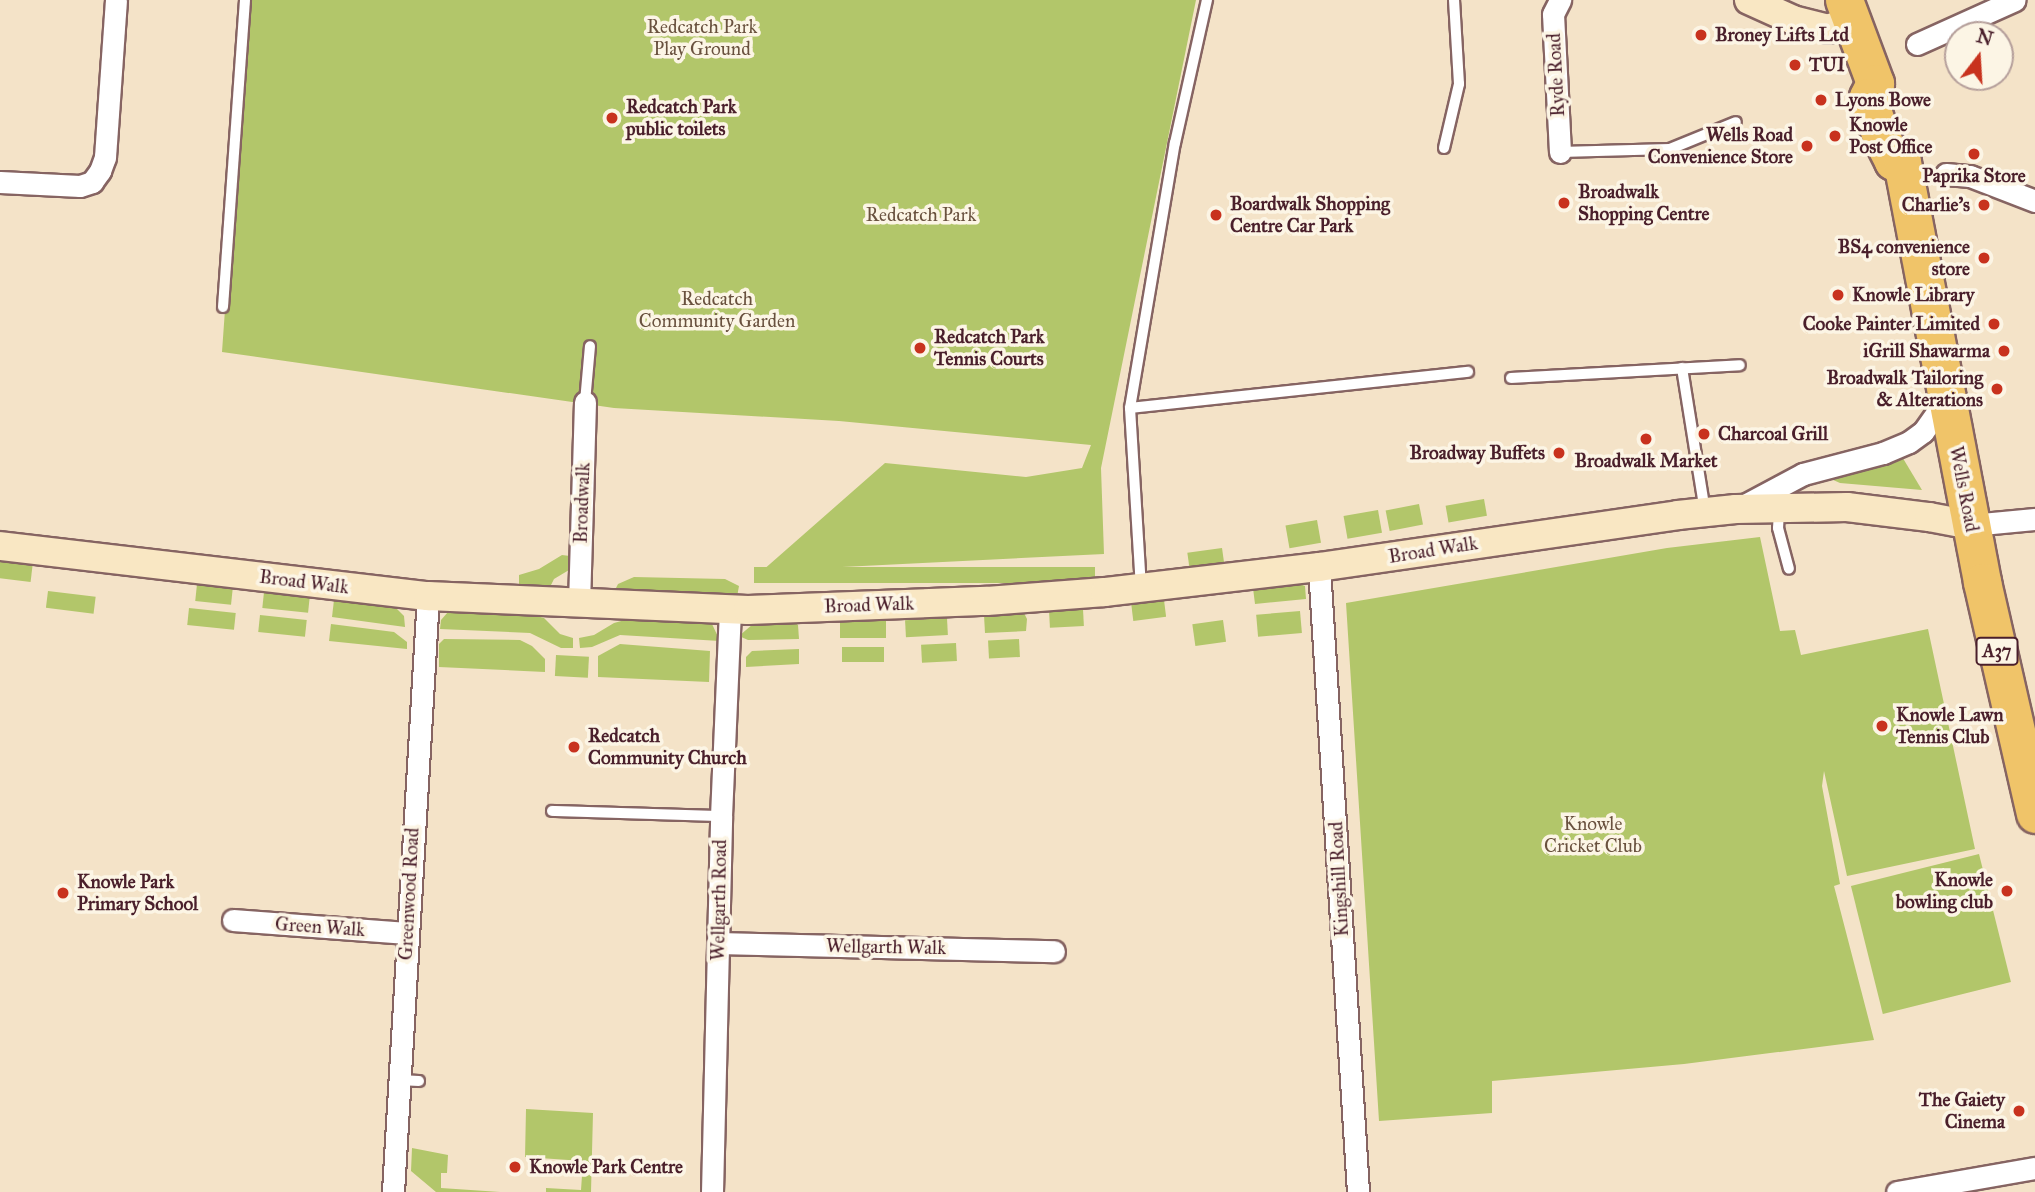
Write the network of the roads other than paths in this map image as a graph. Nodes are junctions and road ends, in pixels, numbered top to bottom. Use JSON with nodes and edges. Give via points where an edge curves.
{"nodes":[{"id":1,"x":116,"y":0,"type":"edge"},
{"id":2,"x":245,"y":0,"type":"edge"},
{"id":3,"x":1207,"y":0,"type":"edge"},
{"id":4,"x":1454,"y":0,"type":"edge"},
{"id":5,"x":1560,"y":0,"type":"edge"},
{"id":6,"x":1749,"y":0,"type":"edge"},
{"id":7,"x":2015,"y":0,"type":"edge"},
{"id":8,"x":1849,"y":10,"type":"edge"},
{"id":9,"x":1917,"y":44,"type":"dead end"},
{"id":10,"x":1736,"y":122,"type":"dead end"},
{"id":11,"x":1444,"y":148,"type":"dead end"},
{"id":12,"x":1560,"y":152,"type":"joint"},
{"id":13,"x":1946,"y":174,"type":"dead end"},
{"id":14,"x":0,"y":182,"type":"edge"},
{"id":15,"x":2035,"y":201,"type":"edge"},
{"id":16,"x":223,"y":307,"type":"dead end"},
{"id":17,"x":590,"y":346,"type":"dead end"},
{"id":18,"x":1740,"y":365,"type":"dead end"},
{"id":19,"x":1682,"y":368,"type":"junction"},
{"id":20,"x":1468,"y":372,"type":"dead end"},
{"id":21,"x":1511,"y":378,"type":"dead end"},
{"id":22,"x":1947,"y":398,"type":"junction"},
{"id":23,"x":585,"y":402,"type":"joint"},
{"id":24,"x":1130,"y":408,"type":"junction"},
{"id":25,"x":1779,"y":508,"type":"junction"},
{"id":26,"x":1736,"y":509,"type":"junction"},
{"id":27,"x":1705,"y":512,"type":"junction"},
{"id":28,"x":2035,"y":519,"type":"edge"},
{"id":29,"x":1971,"y":525,"type":"junction"},
{"id":30,"x":0,"y":546,"type":"edge"},
{"id":31,"x":1319,"y":567,"type":"junction"},
{"id":32,"x":1789,"y":569,"type":"dead end"},
{"id":33,"x":1141,"y":588,"type":"junction"},
{"id":34,"x":428,"y":596,"type":"junction"},
{"id":35,"x":579,"y":604,"type":"junction"},
{"id":36,"x":730,"y":609,"type":"junction"},
{"id":37,"x":552,"y":811,"type":"dead end"},
{"id":38,"x":2035,"y":814,"type":"edge"},
{"id":39,"x":721,"y":816,"type":"junction"},
{"id":40,"x":233,"y":920,"type":"dead end"},
{"id":41,"x":407,"y":933,"type":"junction"},
{"id":42,"x":718,"y":943,"type":"junction"},
{"id":43,"x":1054,"y":951,"type":"dead end"},
{"id":44,"x":2035,"y":1168,"type":"edge"},
{"id":45,"x":393,"y":1192,"type":"edge"},
{"id":46,"x":712,"y":1192,"type":"edge"},
{"id":47,"x":1358,"y":1192,"type":"edge"},
{"id":48,"x":1897,"y":1192,"type":"edge"}],
"edges":[{"from":1,"to":14,"type":"street","via":[[105,157],[100,171],[79,187]]},
{"from":2,"to":16,"type":"lane"},
{"from":3,"to":24,"type":"lane","via":[[1175,144]]},
{"from":4,"to":11,"type":"lane","via":[[1459,84]]},
{"from":5,"to":12,"type":"street","name":"Ryde Road","via":[[1553,14]]},
{"from":6,"to":8,"type":"street","via":[[1793,20],[1828,29]]},
{"from":7,"to":9,"type":"street"},
{"from":8,"to":22,"type":"highway","name":"Wells Road","number":"A37","via":[[1875,83],[1868,97],[1881,137],[1893,160],[1902,162]]},
{"from":10,"to":12,"type":"lane","via":[[1670,149]]},
{"from":13,"to":15,"type":"street","via":[[1970,176]]},
{"from":17,"to":23,"type":"lane"},
{"from":18,"to":19,"type":"lane"},
{"from":19,"to":21,"type":"lane"},
{"from":19,"to":27,"type":"lane"},
{"from":20,"to":24,"type":"lane"},
{"from":22,"to":26,"type":"street","name":"Broad Walk","via":[[1923,432],[1909,442],[1803,474]]},
{"from":22,"to":29,"type":"highway","name":"Wells Road","number":"A37"},
{"from":23,"to":35,"type":"street","name":"Broadwalk"},
{"from":24,"to":33,"type":"lane"},
{"from":25,"to":26,"type":"street","name":"Broad Walk"},
{"from":25,"to":29,"type":"street","name":"Broad Walk","via":[[1847,507]]},
{"from":25,"to":32,"type":"lane","via":[[1778,528]]},
{"from":26,"to":27,"type":"street","name":"Broad Walk"},
{"from":27,"to":31,"type":"street","name":"Broad Walk"},
{"from":28,"to":29,"type":"street"},
{"from":29,"to":38,"type":"highway","name":"Wells Road","number":"A37"},
{"from":30,"to":34,"type":"street","name":"Broad Walk"},
{"from":31,"to":33,"type":"street","name":"Broad Walk"},
{"from":31,"to":47,"type":"street","name":"Kingshill Road"},
{"from":33,"to":36,"type":"street","name":"Broad Walk","via":[[987,601]]},
{"from":34,"to":35,"type":"street","name":"Broad Walk"},
{"from":34,"to":41,"type":"street","name":"Greenwood Road"},
{"from":35,"to":36,"type":"street","name":"Broad Walk"},
{"from":36,"to":39,"type":"street","name":"Wellgarth Road"},
{"from":37,"to":39,"type":"lane"},
{"from":39,"to":42,"type":"street","name":"Wellgarth Road"},
{"from":40,"to":41,"type":"street","name":"Green Walk"},
{"from":41,"to":45,"type":"street","name":"Greenwood Road","via":[[409,1080]]},
{"from":42,"to":43,"type":"street","name":"Wellgarth Walk"},
{"from":42,"to":46,"type":"street","name":"Wellgarth Road"},
{"from":44,"to":48,"type":"street"}]}
